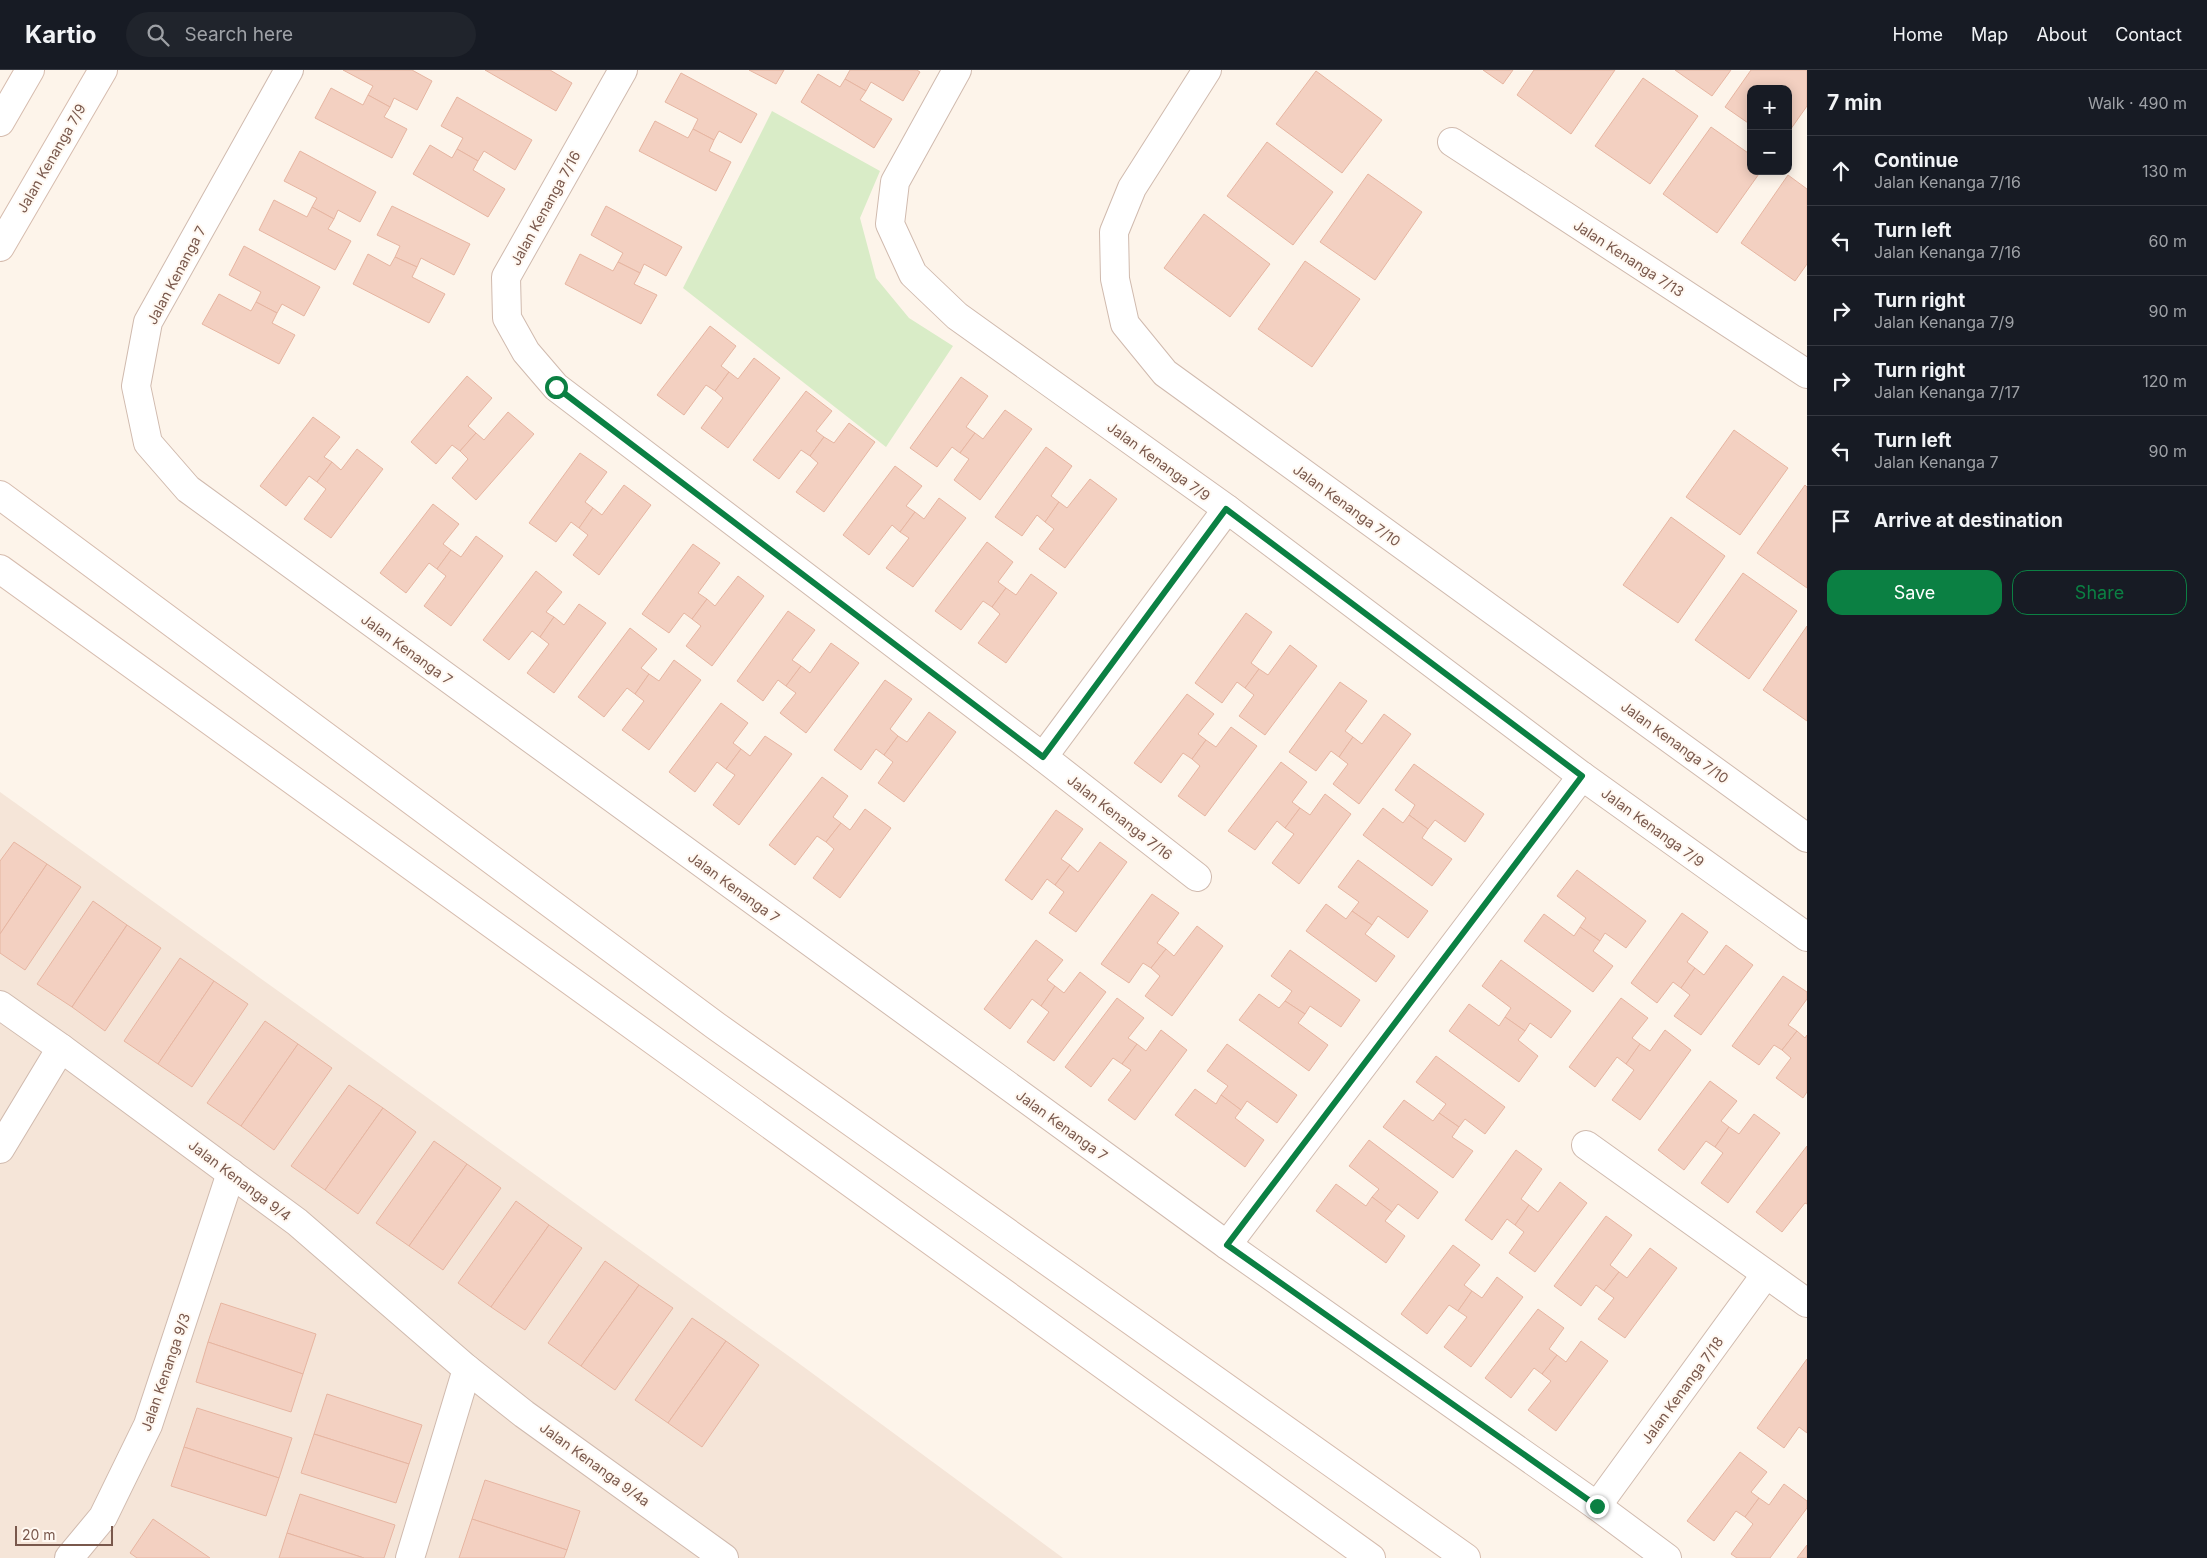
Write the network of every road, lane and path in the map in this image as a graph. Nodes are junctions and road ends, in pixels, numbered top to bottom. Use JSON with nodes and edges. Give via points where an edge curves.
{"nodes":[{"id":1,"x":30,"y":70,"type":"edge"},
{"id":2,"x":103,"y":70,"type":"edge"},
{"id":3,"x":289,"y":70,"type":"edge"},
{"id":4,"x":623,"y":70,"type":"edge"},
{"id":5,"x":957,"y":70,"type":"edge"},
{"id":6,"x":1207,"y":70,"type":"edge"},
{"id":7,"x":0,"y":122,"type":"edge"},
{"id":8,"x":1452,"y":142,"type":"dead end"},
{"id":9,"x":0,"y":247,"type":"edge"},
{"id":10,"x":1807,"y":374,"type":"edge"},
{"id":11,"x":0,"y":495,"type":"edge"},
{"id":12,"x":1226,"y":509,"type":"junction"},
{"id":13,"x":0,"y":569,"type":"edge"},
{"id":14,"x":1043,"y":757,"type":"junction"},
{"id":15,"x":1582,"y":776,"type":"junction"},
{"id":16,"x":1807,"y":838,"type":"edge"},
{"id":17,"x":1197,"y":877,"type":"dead end"},
{"id":18,"x":1807,"y":937,"type":"edge"},
{"id":19,"x":0,"y":1005,"type":"edge"},
{"id":20,"x":61,"y":1048,"type":"junction"},
{"id":21,"x":1586,"y":1145,"type":"dead end"},
{"id":22,"x":0,"y":1149,"type":"edge"},
{"id":23,"x":231,"y":1173,"type":"junction"},
{"id":24,"x":1227,"y":1245,"type":"junction"},
{"id":25,"x":1766,"y":1274,"type":"junction"},
{"id":26,"x":1807,"y":1303,"type":"edge"},
{"id":27,"x":467,"y":1369,"type":"junction"},
{"id":28,"x":1597,"y":1506,"type":"junction"},
{"id":29,"x":69,"y":1558,"type":"edge"},
{"id":30,"x":410,"y":1558,"type":"edge"},
{"id":31,"x":724,"y":1558,"type":"edge"},
{"id":32,"x":1371,"y":1558,"type":"edge"},
{"id":33,"x":1466,"y":1558,"type":"edge"},
{"id":34,"x":1667,"y":1558,"type":"edge"}],
"edges":[{"from":1,"to":7,"type":"street"},
{"from":2,"to":9,"type":"street","name":"Jalan Kenanga 7/9"},
{"from":3,"to":24,"type":"street","name":"Jalan Kenanga 7","via":[[148,322],[136,386],[148,443],[188,489]]},
{"from":4,"to":14,"type":"street","name":"Jalan Kenanga 7/16","via":[[506,277],[507,318],[526,352],[556,387]]},
{"from":5,"to":12,"type":"street","name":"Jalan Kenanga 7/9","via":[[895,182],[890,224],[913,274],[957,316]]},
{"from":6,"to":16,"type":"street","name":"Jalan Kenanga 7/10","via":[[1132,188],[1114,232],[1115,279],[1126,324],[1131,331],[1165,374]]},
{"from":8,"to":10,"type":"street","name":"Jalan Kenanga 7/13"},
{"from":11,"to":33,"type":"street","via":[[716,1026]]},
{"from":12,"to":14,"type":"street"},
{"from":12,"to":15,"type":"street","name":"Jalan Kenanga 7/9"},
{"from":13,"to":32,"type":"street"},
{"from":14,"to":17,"type":"street","name":"Jalan Kenanga 7/16"},
{"from":15,"to":18,"type":"street","name":"Jalan Kenanga 7/9"},
{"from":15,"to":24,"type":"street"},
{"from":19,"to":20,"type":"street","name":"Jalan Kenanga 9/4"},
{"from":20,"to":22,"type":"street"},
{"from":20,"to":23,"type":"street","name":"Jalan Kenanga 9/4"},
{"from":21,"to":25,"type":"street"},
{"from":23,"to":27,"type":"street","name":"Jalan Kenanga 9/4","via":[[296,1222]]},
{"from":23,"to":29,"type":"street","name":"Jalan Kenanga 9/3","via":[[148,1426],[103,1517]]},
{"from":24,"to":28,"type":"street","name":"Jalan Kenanga 7"},
{"from":25,"to":26,"type":"street"},
{"from":25,"to":28,"type":"street","name":"Jalan Kenanga 7/18"},
{"from":27,"to":30,"type":"street"},
{"from":27,"to":31,"type":"street","name":"Jalan Kenanga 9/4a"},
{"from":28,"to":34,"type":"street","name":"Jalan Kenanga 7"}]}
